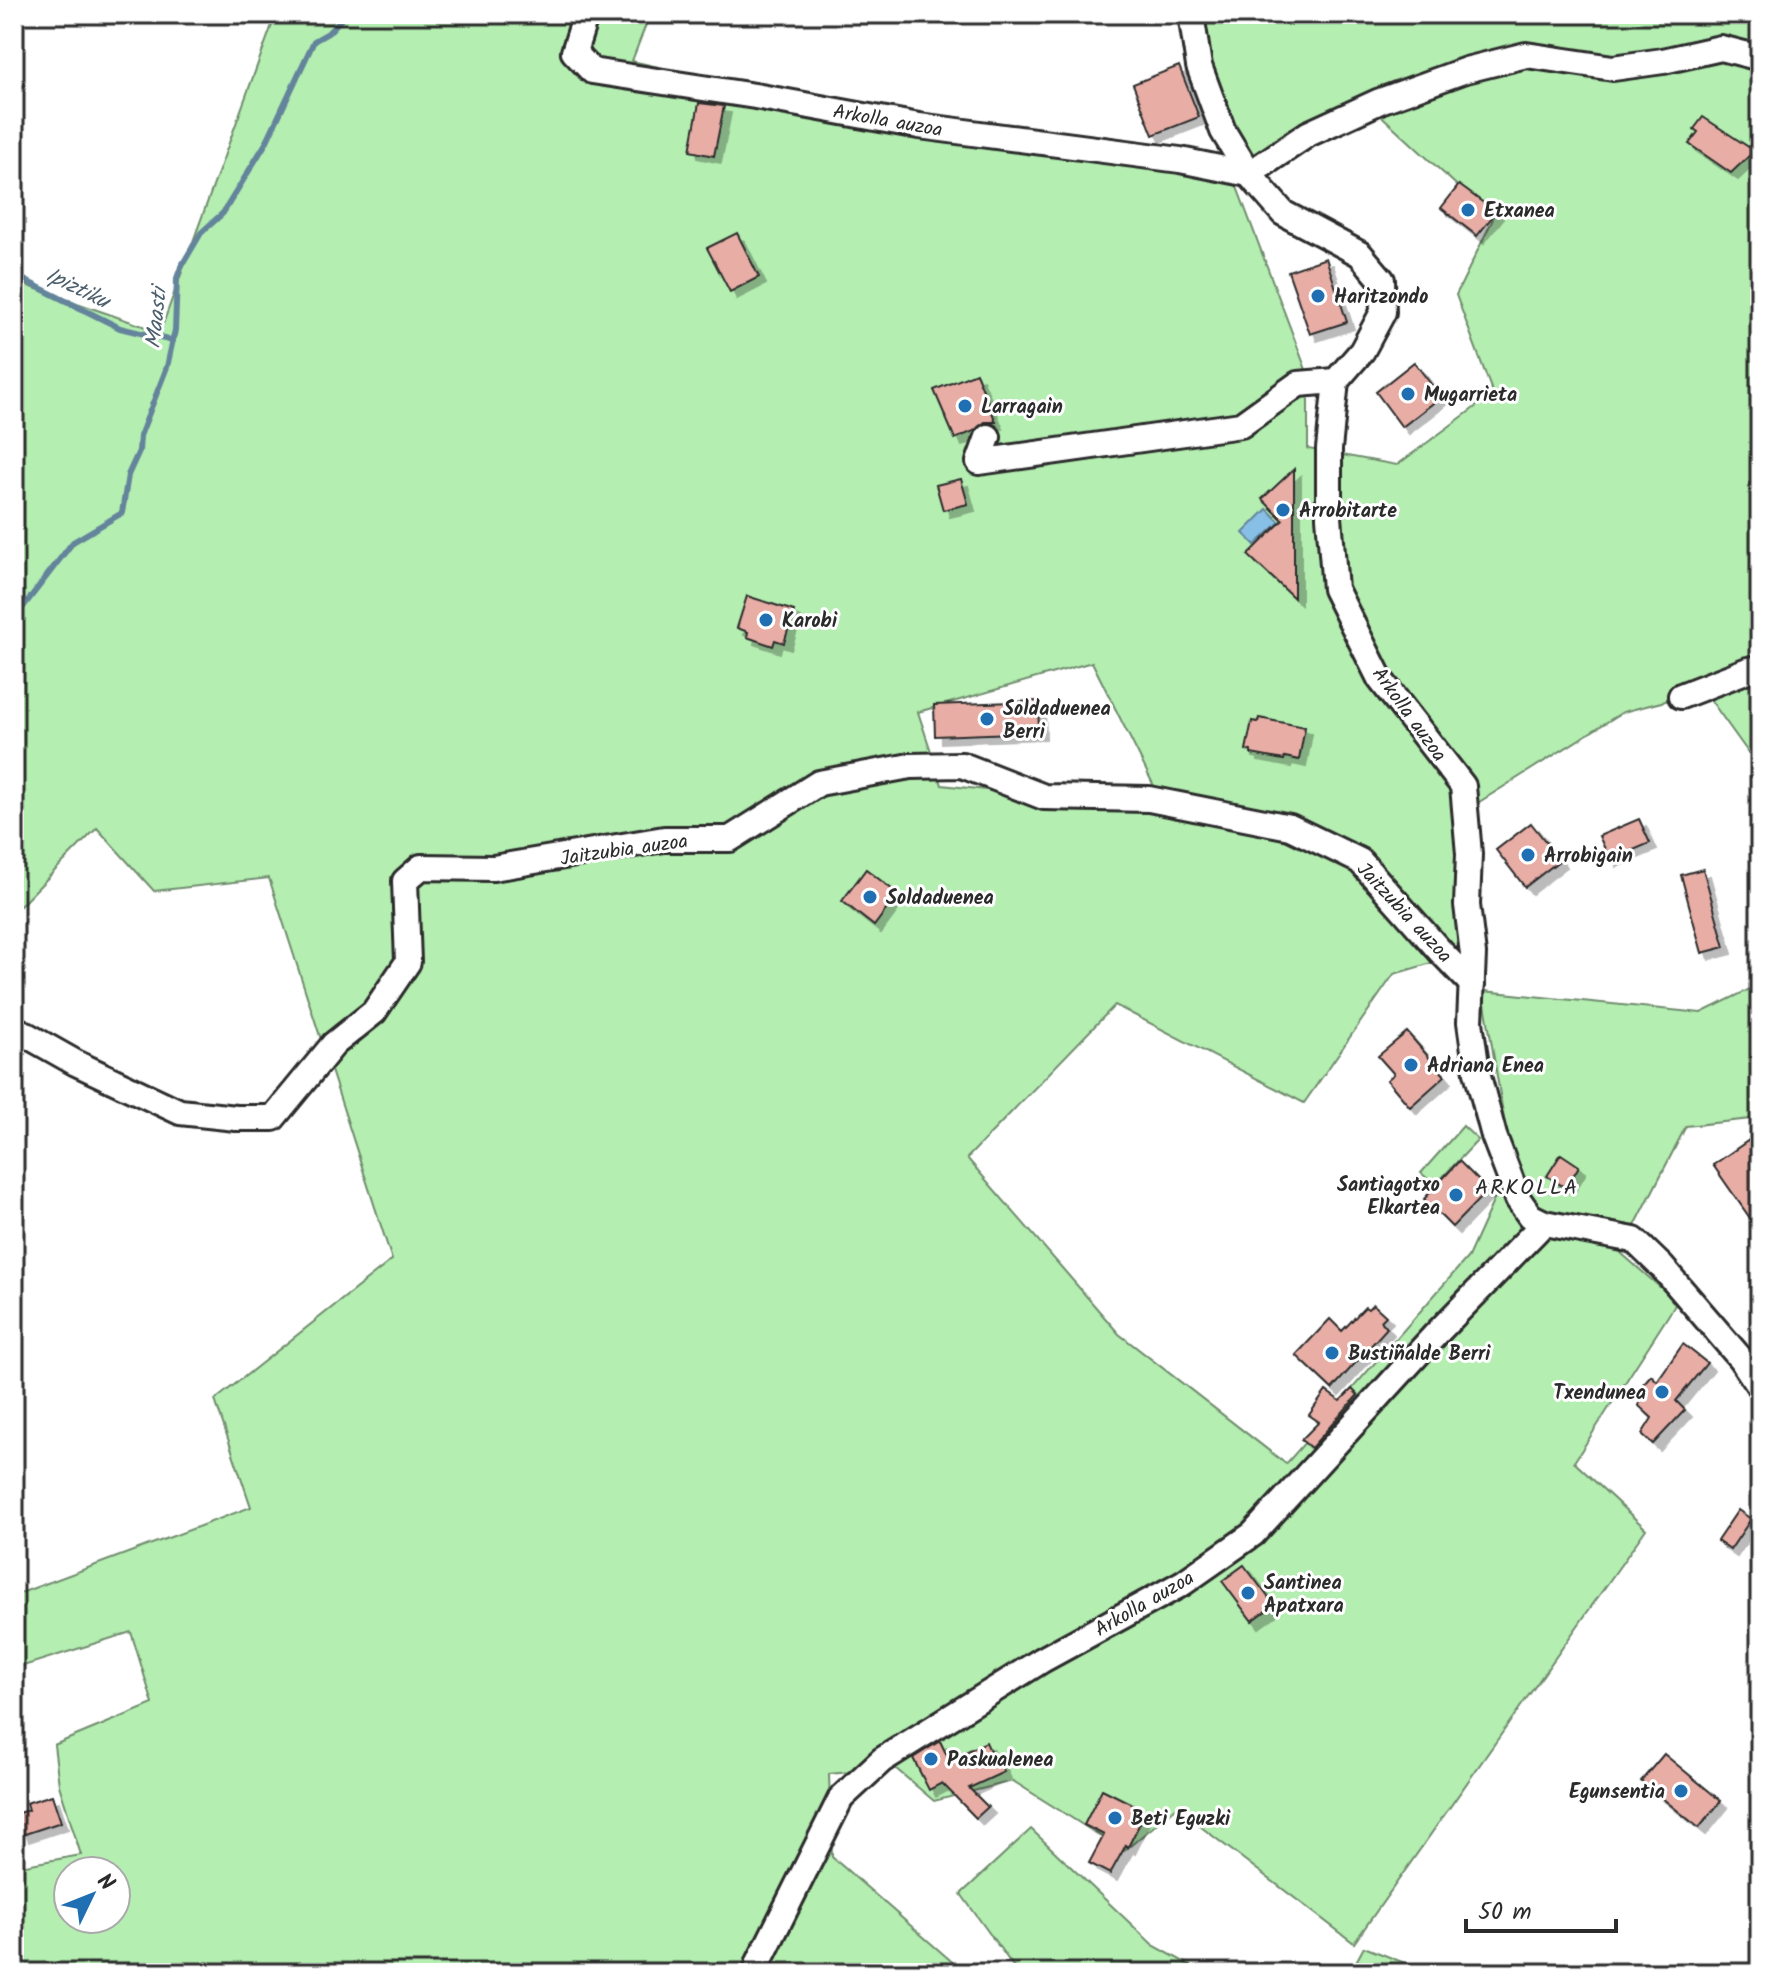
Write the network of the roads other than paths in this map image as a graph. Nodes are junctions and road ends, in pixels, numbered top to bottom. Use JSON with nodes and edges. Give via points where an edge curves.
{"nodes":[{"id":1,"x":586,"y":14,"type":"edge"},
{"id":2,"x":1191,"y":14,"type":"edge"},
{"id":3,"x":1760,"y":58,"type":"edge"},
{"id":4,"x":1249,"y":174,"type":"junction"},
{"id":5,"x":1336,"y":381,"type":"junction"},
{"id":6,"x":988,"y":437,"type":"dead end"},
{"id":7,"x":1760,"y":668,"type":"edge"},
{"id":8,"x":1681,"y":696,"type":"dead end"},
{"id":9,"x":1472,"y":984,"type":"junction"},
{"id":10,"x":14,"y":1028,"type":"edge"},
{"id":11,"x":1544,"y":1223,"type":"junction"},
{"id":12,"x":1760,"y":1387,"type":"edge"},
{"id":13,"x":756,"y":1973,"type":"edge"}],
"edges":[{"from":1,"to":4,"type":"street","name":"Arkolla auzoa","via":[[574,52],[592,71]]},
{"from":2,"to":4,"type":"street","via":[[1199,66],[1223,131]]},
{"from":3,"to":4,"type":"street","via":[[1721,48],[1613,68],[1526,55],[1380,101],[1308,134]]},
{"from":4,"to":5,"type":"street","via":[[1283,213],[1360,254],[1382,280],[1383,312],[1362,351]]},
{"from":5,"to":6,"type":"street","via":[[1298,384],[1241,425],[1193,433],[979,462]]},
{"from":5,"to":9,"type":"street","name":"Arkolla auzoa","via":[[1329,449],[1335,589],[1380,679],[1463,786]]},
{"from":7,"to":8,"type":"street"},
{"from":9,"to":10,"type":"street","name":"Jaitzubia auzoa","via":[[1360,861],[1290,827],[1149,799],[1044,797],[962,765],[910,766],[819,783],[730,839],[664,839],[493,868],[421,867],[405,881],[408,962],[374,1012],[334,1044],[273,1118],[180,1112]]},
{"from":9,"to":11,"type":"street","name":"Arkolla auzoa","via":[[1470,1022],[1477,1072],[1494,1136],[1518,1199],[1530,1216]]},
{"from":11,"to":12,"type":"street","via":[[1634,1240],[1672,1278]]},
{"from":11,"to":13,"type":"street","name":"Arkolla auzoa","via":[[1253,1534],[1183,1583],[1042,1660],[882,1760],[841,1798]]}]}
